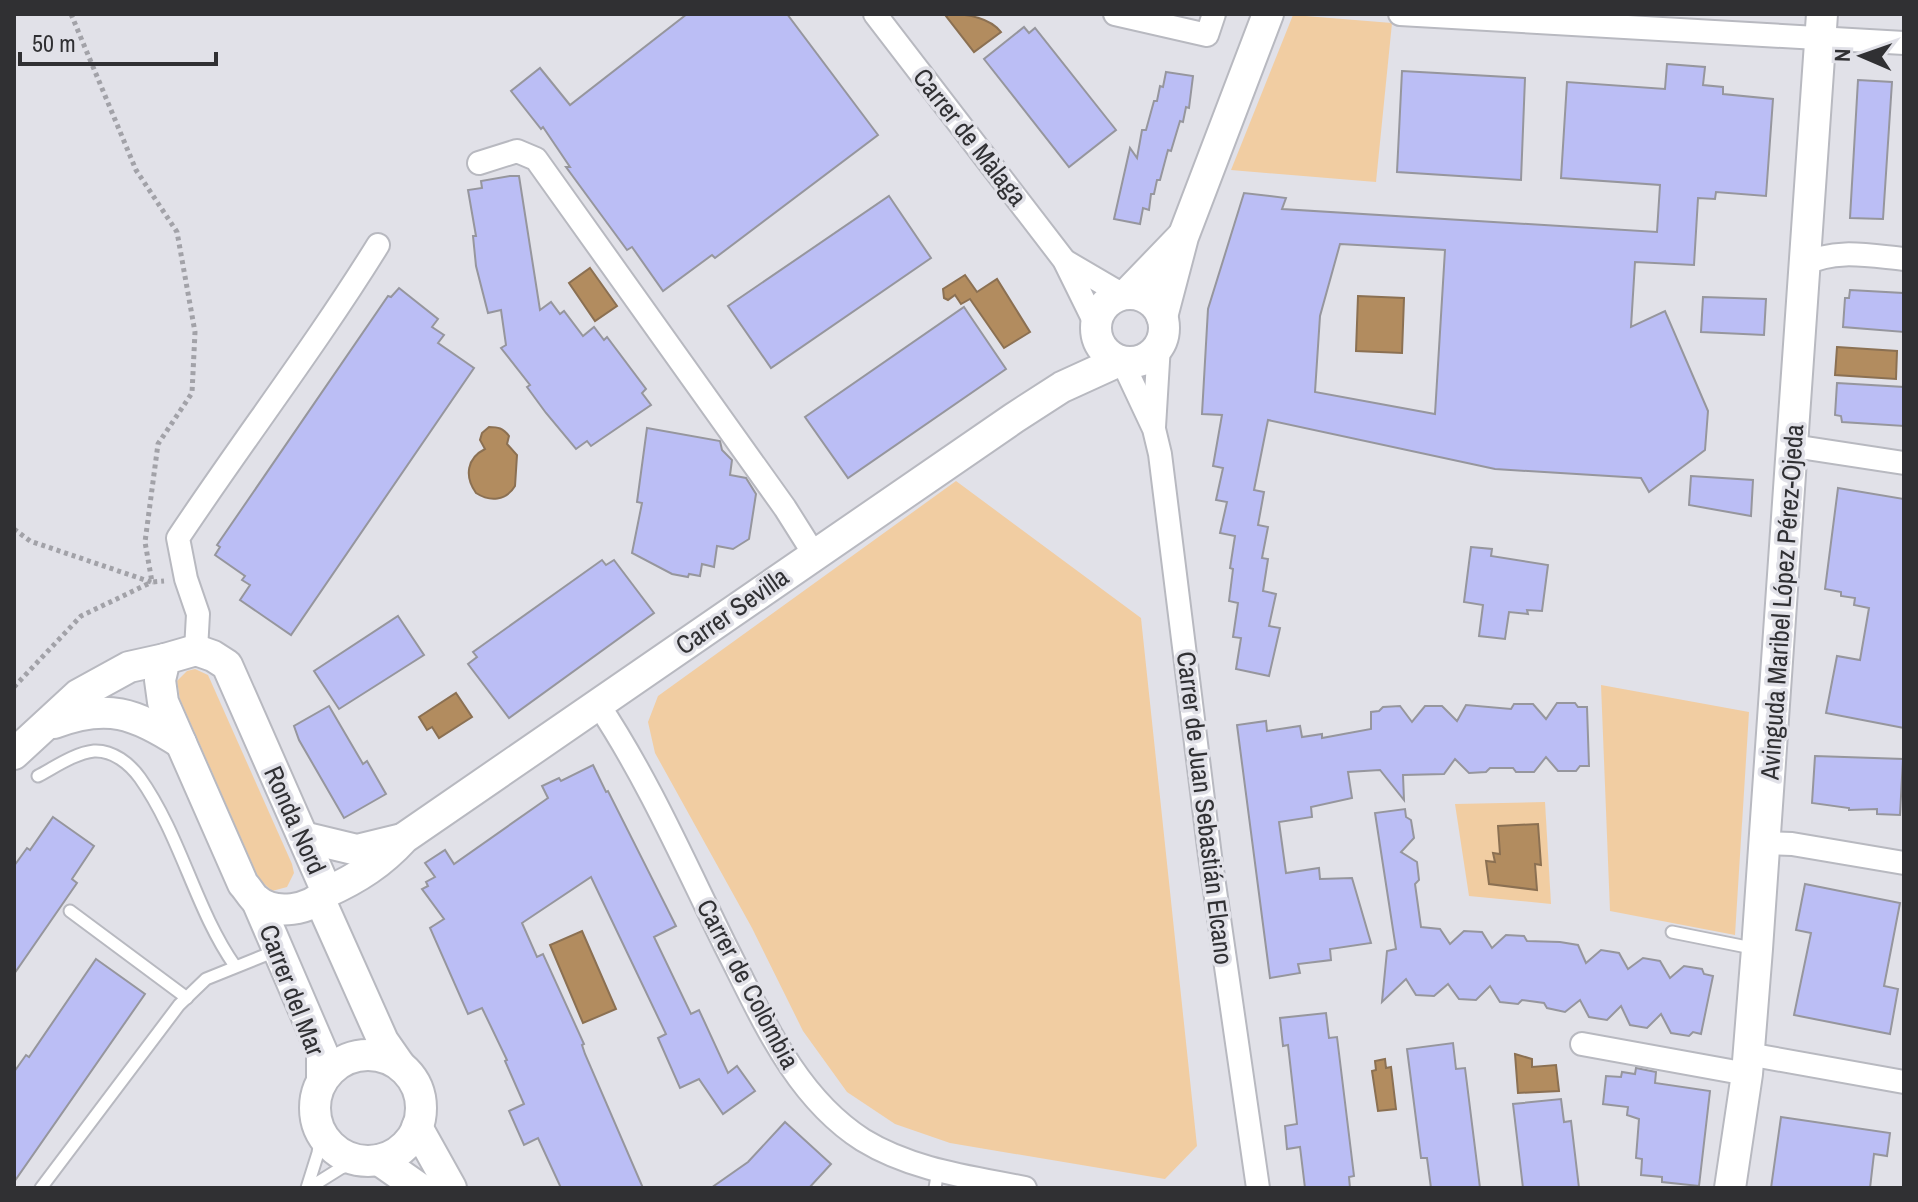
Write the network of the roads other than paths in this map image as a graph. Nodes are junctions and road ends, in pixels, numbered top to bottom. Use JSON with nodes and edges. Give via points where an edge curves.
{"nodes":[{"id":1,"x":875,"y":14,"type":"edge"},
{"id":2,"x":1115,"y":14,"type":"edge"},
{"id":3,"x":1268,"y":14,"type":"edge"},
{"id":4,"x":1400,"y":14,"type":"edge"},
{"id":5,"x":1210,"y":25,"type":"edge"},
{"id":6,"x":1822,"y":27,"type":"edge"},
{"id":7,"x":1904,"y":43,"type":"edge"},
{"id":8,"x":479,"y":163,"type":"dead end"},
{"id":9,"x":1183,"y":237,"type":"junction"},
{"id":10,"x":378,"y":245,"type":"dead end"},
{"id":11,"x":1904,"y":259,"type":"edge"},
{"id":12,"x":1064,"y":260,"type":"junction"},
{"id":13,"x":1805,"y":264,"type":"junction"},
{"id":14,"x":1125,"y":294,"type":"junction"},
{"id":15,"x":1096,"y":330,"type":"junction"},
{"id":16,"x":1161,"y":331,"type":"junction"},
{"id":17,"x":1121,"y":361,"type":"junction"},
{"id":18,"x":1062,"y":387,"type":"junction"},
{"id":19,"x":1154,"y":429,"type":"junction"},
{"id":20,"x":1793,"y":446,"type":"junction"},
{"id":21,"x":1904,"y":463,"type":"edge"},
{"id":22,"x":814,"y":554,"type":"junction"},
{"id":23,"x":196,"y":650,"type":"junction"},
{"id":24,"x":165,"y":659,"type":"junction"},
{"id":25,"x":598,"y":704,"type":"junction"},
{"id":26,"x":40,"y":727,"type":"junction"},
{"id":27,"x":181,"y":743,"type":"junction"},
{"id":28,"x":14,"y":754,"type":"edge"},
{"id":29,"x":38,"y":776,"type":"dead end"},
{"id":30,"x":303,"y":837,"type":"junction"},
{"id":31,"x":404,"y":838,"type":"junction"},
{"id":32,"x":1765,"y":843,"type":"junction"},
{"id":33,"x":1904,"y":863,"type":"edge"},
{"id":34,"x":324,"y":896,"type":"junction"},
{"id":35,"x":257,"y":901,"type":"junction"},
{"id":36,"x":70,"y":911,"type":"dead end"},
{"id":37,"x":1672,"y":932,"type":"dead end"},
{"id":38,"x":1757,"y":949,"type":"junction"},
{"id":39,"x":278,"y":950,"type":"junction"},
{"id":40,"x":235,"y":966,"type":"junction"},
{"id":41,"x":187,"y":998,"type":"junction"},
{"id":42,"x":1582,"y":1044,"type":"dead end"},
{"id":43,"x":399,"y":1064,"type":"junction"},
{"id":44,"x":1748,"y":1064,"type":"junction"},
{"id":45,"x":322,"y":1081,"type":"junction"},
{"id":46,"x":1904,"y":1082,"type":"edge"},
{"id":47,"x":417,"y":1127,"type":"junction"},
{"id":48,"x":321,"y":1132,"type":"junction"},
{"id":49,"x":371,"y":1160,"type":"junction"},
{"id":50,"x":937,"y":1179,"type":"edge"},
{"id":51,"x":41,"y":1188,"type":"edge"},
{"id":52,"x":308,"y":1188,"type":"edge"},
{"id":53,"x":419,"y":1188,"type":"edge"},
{"id":54,"x":451,"y":1188,"type":"edge"},
{"id":55,"x":1025,"y":1188,"type":"edge"},
{"id":56,"x":1258,"y":1188,"type":"edge"},
{"id":57,"x":1730,"y":1188,"type":"edge"}],
"edges":[{"from":1,"to":12,"type":"street","name":"Carrer de Màlaga"},
{"from":2,"to":5,"type":"street"},
{"from":3,"to":9,"type":"main road","name":"Carrer de Juan Sebastián Elcano"},
{"from":4,"to":6,"type":"street"},
{"from":6,"to":7,"type":"street"},
{"from":6,"to":13,"type":"main road","name":"Avinguda Maribel López Pérez-Ojeda"},
{"from":8,"to":22,"type":"street","via":[[517,151],[536,159]]},
{"from":9,"to":14,"type":"main road","name":"Carrer de Juan Sebastián Elcano"},
{"from":9,"to":16,"type":"main road","name":"Carrer de Juan Sebastián Elcano"},
{"from":10,"to":23,"type":"street","via":[[178,538],[198,614]]},
{"from":11,"to":13,"type":"street","via":[[1837,253]]},
{"from":12,"to":14,"type":"street","name":"Carrer de Màlaga"},
{"from":12,"to":15,"type":"street","name":"Carrer de Màlaga"},
{"from":13,"to":20,"type":"main road","name":"Avinguda Maribel López Pérez-Ojeda"},
{"from":14,"to":15,"type":"main road","via":[[1104,305]]},
{"from":14,"to":16,"type":"main road","via":[[1157,307]]},
{"from":15,"to":17,"type":"main road","via":[[1105,351]]},
{"from":15,"to":18,"type":"main road","name":"Carrer Sevilla"},
{"from":16,"to":17,"type":"main road","via":[[1143,359]]},
{"from":16,"to":19,"type":"street","name":"Carrer de Juan Sebastián Elcano"},
{"from":17,"to":18,"type":"main road","name":"Carrer Sevilla"},
{"from":17,"to":19,"type":"street","name":"Carrer de Juan Sebastián Elcano"},
{"from":18,"to":22,"type":"main road","name":"Carrer Sevilla"},
{"from":19,"to":56,"type":"street","name":"Carrer de Juan Sebastián Elcano"},
{"from":20,"to":21,"type":"street"},
{"from":20,"to":32,"type":"main road","name":"Avinguda Maribel López Pérez-Ojeda"},
{"from":22,"to":25,"type":"main road","name":"Carrer Sevilla"},
{"from":23,"to":24,"type":"main road"},
{"from":23,"to":30,"type":"main road","name":"Ronda Nord","via":[[227,665]]},
{"from":24,"to":26,"type":"main road","via":[[103,680]]},
{"from":24,"to":27,"type":"main road","via":[[160,680],[163,702]]},
{"from":25,"to":31,"type":"main road","name":"Carrer Sevilla"},
{"from":25,"to":50,"type":"street","name":"Carrer de Colòmbia","via":[[633,760],[767,1028],[797,1076],[822,1106],[862,1139]]},
{"from":26,"to":27,"type":"main road","via":[[81,713],[109,711],[151,723]]},
{"from":26,"to":28,"type":"main road"},
{"from":27,"to":35,"type":"main road","via":[[243,884]]},
{"from":29,"to":40,"type":"lane","via":[[93,751],[125,761],[165,824]]},
{"from":30,"to":31,"type":"main road","name":"Carrer Sevilla","via":[[357,850]]},
{"from":30,"to":34,"type":"main road","name":"Ronda Nord"},
{"from":31,"to":34,"type":"main road","name":"Carrer Sevilla","via":[[362,876]]},
{"from":32,"to":33,"type":"street"},
{"from":32,"to":38,"type":"main road","name":"Avinguda Maribel López Pérez-Ojeda"},
{"from":34,"to":35,"type":"main road","name":"Ronda Nord","via":[[298,909]]},
{"from":34,"to":43,"type":"main road","via":[[383,1041]]},
{"from":35,"to":39,"type":"main road","name":"Carrer del Mar"},
{"from":36,"to":41,"type":"lane"},
{"from":37,"to":38,"type":"lane"},
{"from":38,"to":44,"type":"main road","name":"Avinguda Maribel López Pérez-Ojeda"},
{"from":39,"to":40,"type":"lane"},
{"from":39,"to":45,"type":"main road","name":"Carrer del Mar","via":[[322,1052]]},
{"from":40,"to":41,"type":"lane","via":[[206,979]]},
{"from":41,"to":51,"type":"lane"},
{"from":42,"to":44,"type":"street"},
{"from":43,"to":45,"type":"main road","via":[[365,1054],[333,1067]]},
{"from":43,"to":47,"type":"main road","via":[[419,1093]]},
{"from":44,"to":46,"type":"street"},
{"from":44,"to":57,"type":"main road","name":"Avinguda Maribel López Pérez-Ojeda"},
{"from":45,"to":48,"type":"main road","via":[[316,1107]]},
{"from":47,"to":49,"type":"main road","via":[[395,1153]]},
{"from":47,"to":54,"type":"main road"},
{"from":48,"to":49,"type":"main road","via":[[346,1156]]},
{"from":48,"to":52,"type":"lane"},
{"from":49,"to":52,"type":"lane","via":[[341,1168]]},
{"from":49,"to":53,"type":"main road"},
{"from":50,"to":55,"type":"street","name":"Carrer de Colòmbia"}]}
